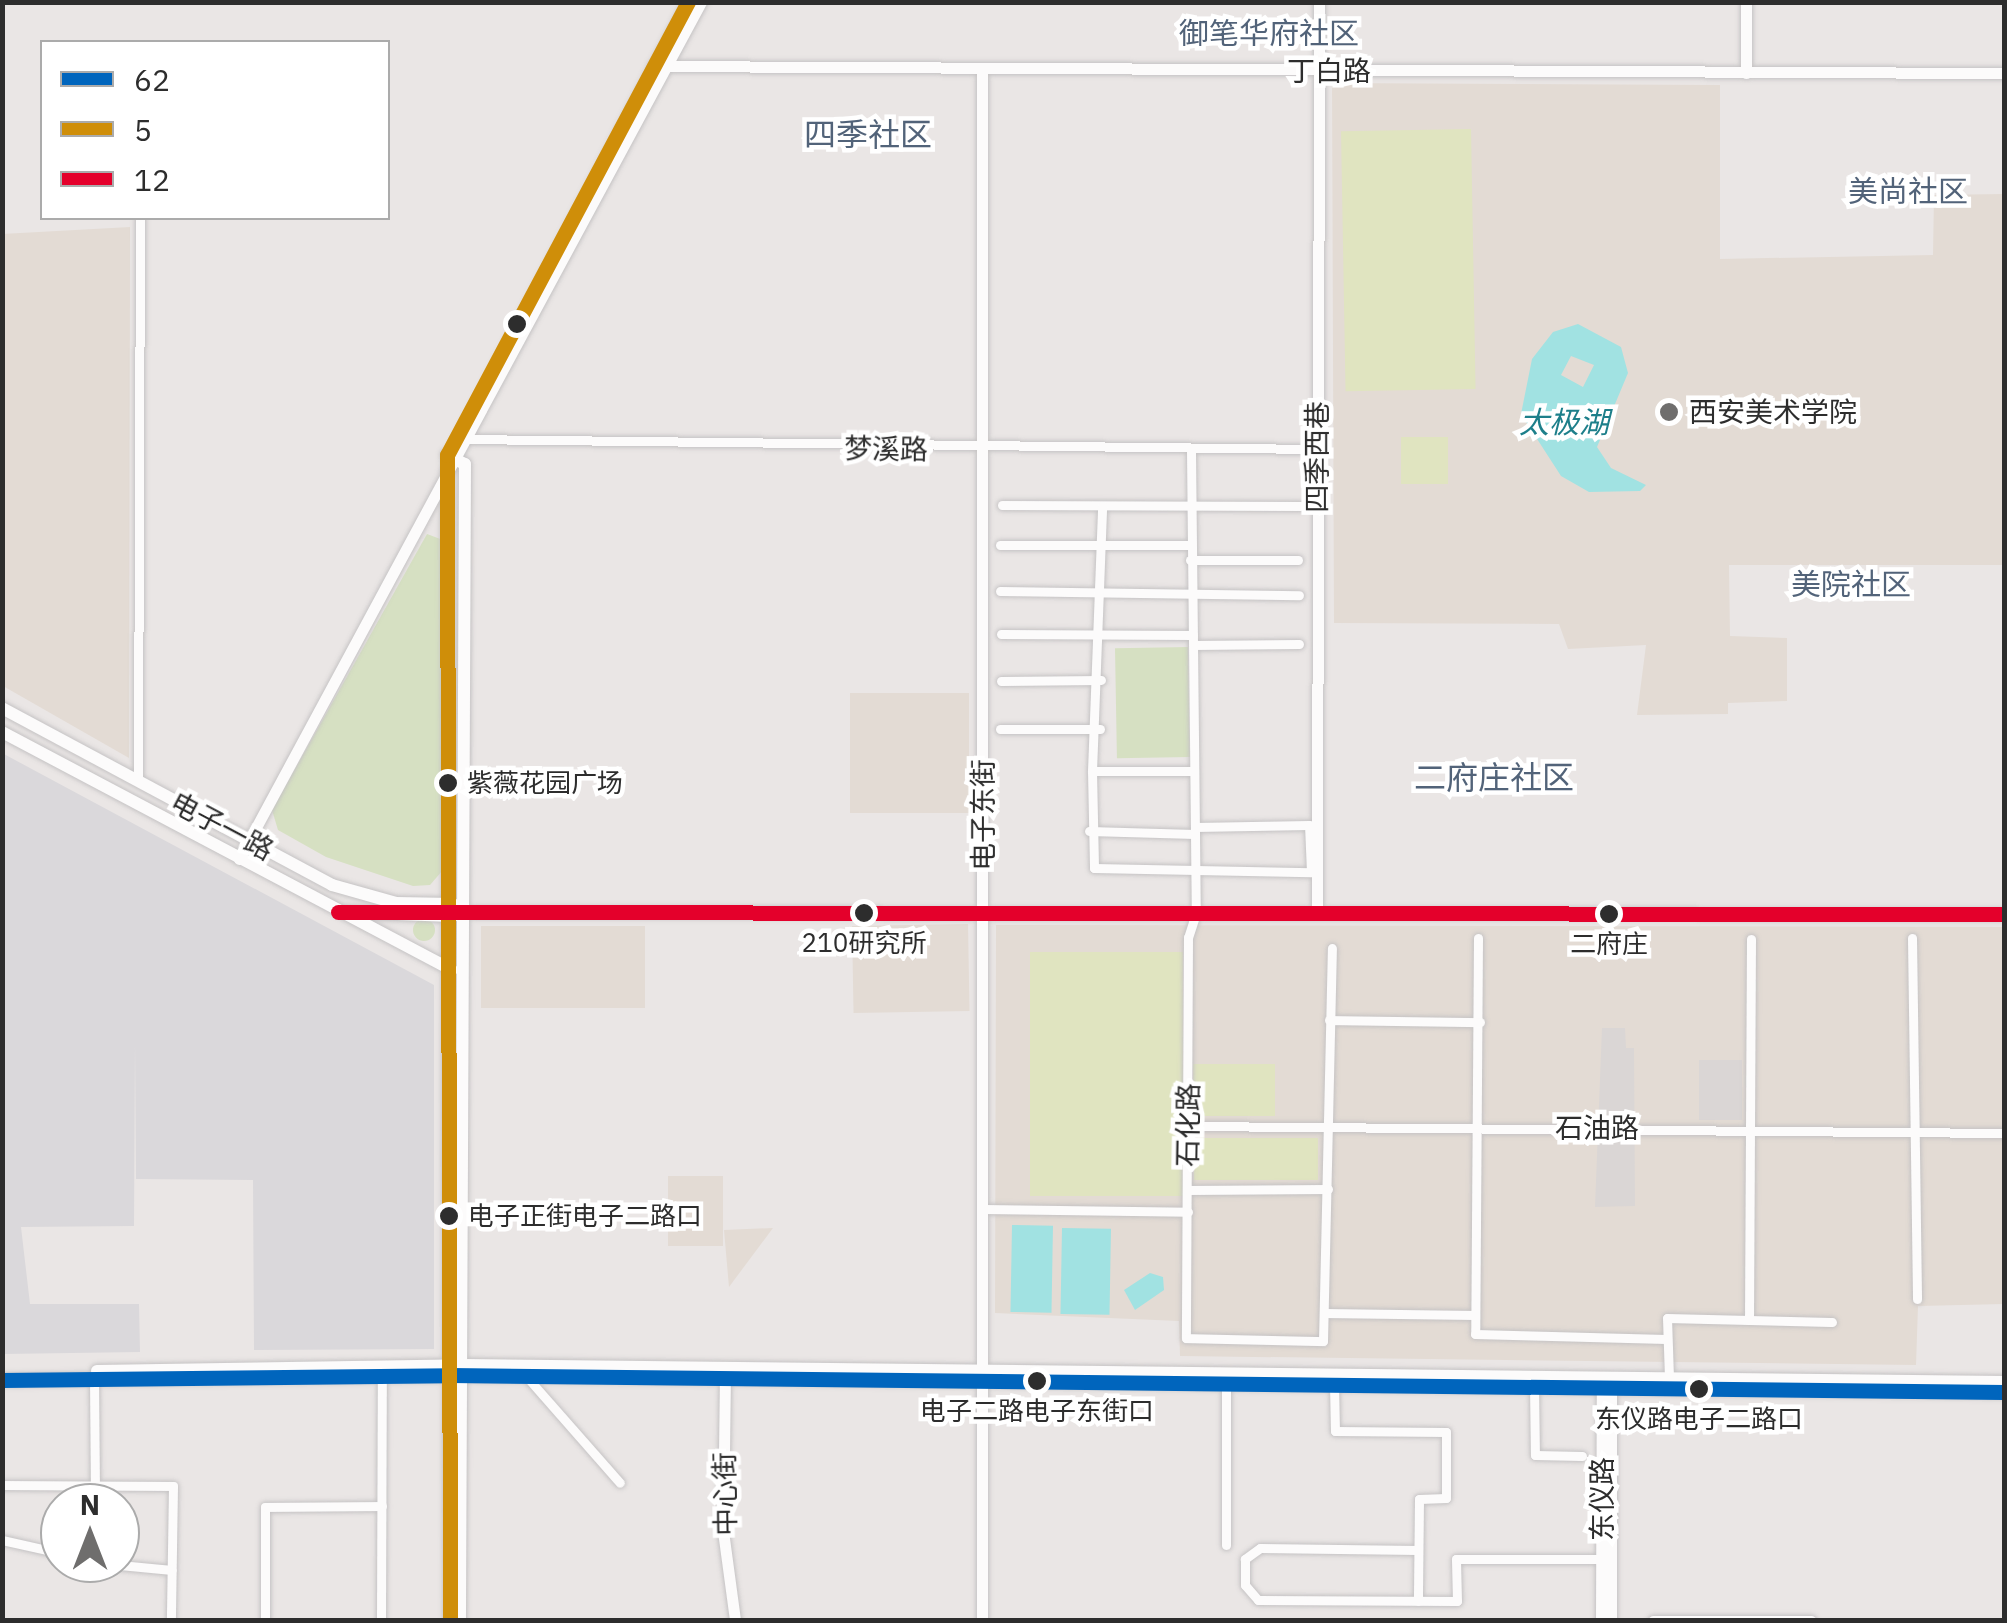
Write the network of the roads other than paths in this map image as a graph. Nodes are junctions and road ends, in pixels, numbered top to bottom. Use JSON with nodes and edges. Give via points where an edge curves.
{"nodes":[{"id":1,"x":688,"y":2,"type":"edge"},
{"id":2,"x":701,"y":2,"type":"edge"},
{"id":3,"x":1319,"y":2,"type":"edge"},
{"id":4,"x":1746,"y":2,"type":"edge"},
{"id":5,"x":659,"y":66,"type":"junction"},
{"id":6,"x":982,"y":70,"type":"junction"},
{"id":7,"x":1318,"y":71,"type":"junction"},
{"id":8,"x":2004,"y":73,"type":"edge"},
{"id":9,"x":1746,"y":74,"type":"junction"},
{"id":10,"x":140,"y":220,"type":"edge"},
{"id":11,"x":461,"y":438,"type":"junction"},
{"id":12,"x":1317,"y":449,"type":"junction"},
{"id":13,"x":984,"y":451,"type":"junction"},
{"id":14,"x":1190,"y":451,"type":"junction"},
{"id":15,"x":450,"y":462,"type":"junction"},
{"id":16,"x":1002,"y":505,"type":"dead end"},
{"id":17,"x":1102,"y":506,"type":"junction"},
{"id":18,"x":1190,"y":506,"type":"junction"},
{"id":19,"x":1300,"y":506,"type":"dead end"},
{"id":20,"x":1000,"y":544,"type":"dead end"},
{"id":21,"x":1102,"y":545,"type":"junction"},
{"id":22,"x":1190,"y":545,"type":"junction"},
{"id":23,"x":1190,"y":560,"type":"junction"},
{"id":24,"x":1298,"y":560,"type":"dead end"},
{"id":25,"x":1000,"y":591,"type":"dead end"},
{"id":26,"x":1102,"y":592,"type":"junction"},
{"id":27,"x":1192,"y":593,"type":"junction"},
{"id":28,"x":1299,"y":595,"type":"dead end"},
{"id":29,"x":1000,"y":634,"type":"dead end"},
{"id":30,"x":1101,"y":636,"type":"junction"},
{"id":31,"x":1193,"y":640,"type":"junction"},
{"id":32,"x":1299,"y":644,"type":"dead end"},
{"id":33,"x":1101,"y":680,"type":"junction"},
{"id":34,"x":1001,"y":681,"type":"dead end"},
{"id":35,"x":2,"y":708,"type":"edge"},
{"id":36,"x":1000,"y":729,"type":"dead end"},
{"id":37,"x":1100,"y":730,"type":"junction"},
{"id":38,"x":2,"y":732,"type":"edge"},
{"id":39,"x":1092,"y":770,"type":"junction"},
{"id":40,"x":1194,"y":771,"type":"junction"},
{"id":41,"x":138,"y":781,"type":"junction"},
{"id":42,"x":1195,"y":830,"type":"junction"},
{"id":43,"x":1089,"y":831,"type":"junction"},
{"id":44,"x":249,"y":841,"type":"junction"},
{"id":45,"x":239,"y":859,"type":"junction"},
{"id":46,"x":1195,"y":868,"type":"junction"},
{"id":47,"x":455,"y":911,"type":"junction"},
{"id":48,"x":338,"y":912,"type":"junction"},
{"id":49,"x":1196,"y":912,"type":"junction"},
{"id":50,"x":1318,"y":912,"type":"junction"},
{"id":51,"x":983,"y":913,"type":"junction"},
{"id":52,"x":2004,"y":914,"type":"edge"},
{"id":53,"x":1478,"y":938,"type":"dead end"},
{"id":54,"x":1912,"y":938,"type":"dead end"},
{"id":55,"x":1751,"y":939,"type":"dead end"},
{"id":56,"x":1332,"y":948,"type":"dead end"},
{"id":57,"x":447,"y":967,"type":"junction"},
{"id":58,"x":463,"y":975,"type":"junction"},
{"id":59,"x":1329,"y":1020,"type":"junction"},
{"id":60,"x":1480,"y":1022,"type":"junction"},
{"id":61,"x":1189,"y":1126,"type":"junction"},
{"id":62,"x":1480,"y":1127,"type":"junction"},
{"id":63,"x":1328,"y":1128,"type":"junction"},
{"id":64,"x":1753,"y":1128,"type":"junction"},
{"id":65,"x":1915,"y":1129,"type":"junction"},
{"id":66,"x":2004,"y":1132,"type":"edge"},
{"id":67,"x":1328,"y":1188,"type":"junction"},
{"id":68,"x":1187,"y":1190,"type":"junction"},
{"id":69,"x":984,"y":1209,"type":"junction"},
{"id":70,"x":1188,"y":1212,"type":"junction"},
{"id":71,"x":1917,"y":1299,"type":"dead end"},
{"id":72,"x":1324,"y":1313,"type":"junction"},
{"id":73,"x":1475,"y":1315,"type":"junction"},
{"id":74,"x":1750,"y":1320,"type":"junction"},
{"id":75,"x":1832,"y":1322,"type":"dead end"},
{"id":76,"x":1666,"y":1340,"type":"junction"},
{"id":77,"x":456,"y":1371,"type":"junction"},
{"id":78,"x":2,"y":1372,"type":"edge"},
{"id":79,"x":725,"y":1373,"type":"junction"},
{"id":80,"x":982,"y":1375,"type":"junction"},
{"id":81,"x":382,"y":1376,"type":"junction"},
{"id":82,"x":526,"y":1376,"type":"junction"},
{"id":83,"x":1669,"y":1378,"type":"junction"},
{"id":84,"x":94,"y":1379,"type":"junction"},
{"id":85,"x":2,"y":1380,"type":"edge"},
{"id":86,"x":1607,"y":1382,"type":"junction"},
{"id":87,"x":2004,"y":1382,"type":"edge"},
{"id":88,"x":1226,"y":1383,"type":"junction"},
{"id":89,"x":1334,"y":1384,"type":"junction"},
{"id":90,"x":1534,"y":1386,"type":"junction"},
{"id":91,"x":2004,"y":1392,"type":"edge"},
{"id":92,"x":1582,"y":1456,"type":"dead end"},
{"id":93,"x":94,"y":1483,"type":"edge"},
{"id":94,"x":620,"y":1483,"type":"dead end"},
{"id":95,"x":2,"y":1486,"type":"edge"},
{"id":96,"x":40,"y":1486,"type":"edge"},
{"id":97,"x":140,"y":1486,"type":"edge"},
{"id":98,"x":382,"y":1506,"type":"junction"},
{"id":99,"x":2,"y":1540,"type":"edge"},
{"id":100,"x":1226,"y":1545,"type":"dead end"},
{"id":101,"x":40,"y":1549,"type":"edge"},
{"id":102,"x":1418,"y":1550,"type":"junction"},
{"id":103,"x":1602,"y":1560,"type":"junction"},
{"id":104,"x":140,"y":1567,"type":"edge"},
{"id":105,"x":172,"y":1570,"type":"junction"},
{"id":106,"x":1418,"y":1600,"type":"junction"},
{"id":107,"x":172,"y":1620,"type":"edge"},
{"id":108,"x":265,"y":1620,"type":"edge"},
{"id":109,"x":381,"y":1620,"type":"edge"},
{"id":110,"x":450,"y":1620,"type":"edge"},
{"id":111,"x":460,"y":1620,"type":"edge"},
{"id":112,"x":735,"y":1620,"type":"edge"},
{"id":113,"x":982,"y":1620,"type":"edge"},
{"id":114,"x":1602,"y":1620,"type":"edge"},
{"id":115,"x":1611,"y":1620,"type":"edge"},
{"id":116,"x":1654,"y":1620,"type":"edge"},
{"id":117,"x":1812,"y":1620,"type":"edge"}],
"edges":[{"from":1,"to":5,"type":"street"},
{"from":2,"to":5,"type":"street"},
{"from":3,"to":7,"type":"street","name":"四季西巷"},
{"from":4,"to":9,"type":"street"},
{"from":5,"to":6,"type":"street","name":"丁白路"},
{"from":5,"to":11,"type":"street"},
{"from":6,"to":7,"type":"street","name":"丁白路"},
{"from":6,"to":13,"type":"street","name":"电子东街"},
{"from":7,"to":9,"type":"street","name":"丁白路"},
{"from":7,"to":12,"type":"street","name":"四季西巷"},
{"from":8,"to":9,"type":"street","name":"丁白路"},
{"from":10,"to":41,"type":"street"},
{"from":11,"to":13,"type":"street","name":"梦溪路"},
{"from":11,"to":15,"type":"street"},
{"from":12,"to":14,"type":"street","name":"梦溪路"},
{"from":12,"to":50,"type":"street","name":"四季西巷"},
{"from":13,"to":14,"type":"street","name":"梦溪路"},
{"from":13,"to":51,"type":"street","name":"电子东街"},
{"from":14,"to":18,"type":"street","name":"石化路"},
{"from":15,"to":44,"type":"street"},
{"from":15,"to":47,"type":"main road"},
{"from":16,"to":17,"type":"street"},
{"from":17,"to":18,"type":"street"},
{"from":17,"to":21,"type":"street"},
{"from":18,"to":19,"type":"street"},
{"from":18,"to":22,"type":"street","name":"石化路"},
{"from":20,"to":21,"type":"street"},
{"from":21,"to":22,"type":"street"},
{"from":21,"to":26,"type":"street"},
{"from":22,"to":23,"type":"street","name":"石化路"},
{"from":23,"to":24,"type":"street"},
{"from":23,"to":27,"type":"street","name":"石化路"},
{"from":25,"to":26,"type":"street"},
{"from":26,"to":27,"type":"street"},
{"from":26,"to":30,"type":"street"},
{"from":27,"to":28,"type":"street"},
{"from":27,"to":31,"type":"street","name":"石化路"},
{"from":29,"to":30,"type":"street"},
{"from":30,"to":31,"type":"street"},
{"from":30,"to":33,"type":"street"},
{"from":31,"to":32,"type":"street"},
{"from":31,"to":40,"type":"street","name":"石化路"},
{"from":33,"to":34,"type":"street"},
{"from":33,"to":37,"type":"street"},
{"from":35,"to":41,"type":"main road","name":"电子一路"},
{"from":36,"to":37,"type":"street"},
{"from":37,"to":39,"type":"street"},
{"from":38,"to":45,"type":"main road","name":"电子一路"},
{"from":39,"to":40,"type":"street"},
{"from":39,"to":43,"type":"street"},
{"from":40,"to":42,"type":"street","name":"石化路"},
{"from":41,"to":44,"type":"main road","name":"电子一路"},
{"from":42,"to":43,"type":"street"},
{"from":42,"to":46,"type":"street","name":"石化路"},
{"from":42,"to":46,"type":"street","via":[[1309,825],[1311,872]]},
{"from":43,"to":46,"type":"street","via":[[1094,868]]},
{"from":44,"to":45,"type":"street"},
{"from":44,"to":47,"type":"main road","name":"电子一路","via":[[363,897]]},
{"from":45,"to":48,"type":"main road","name":"电子一路"},
{"from":46,"to":49,"type":"street","name":"石化路"},
{"from":47,"to":48,"type":"main road","name":"电子一路"},
{"from":47,"to":51,"type":"street","name":"电子一路"},
{"from":47,"to":57,"type":"main road"},
{"from":47,"to":58,"type":"main road"},
{"from":48,"to":57,"type":"main road","name":"电子一路"},
{"from":49,"to":50,"type":"street","name":"电子一路"},
{"from":49,"to":51,"type":"street","name":"电子一路"},
{"from":49,"to":61,"type":"street","name":"石化路"},
{"from":50,"to":52,"type":"street","name":"电子一路"},
{"from":51,"to":69,"type":"street","name":"电子东街"},
{"from":53,"to":60,"type":"street"},
{"from":54,"to":65,"type":"street"},
{"from":55,"to":64,"type":"street"},
{"from":56,"to":59,"type":"street"},
{"from":57,"to":58,"type":"main road","name":"电子一路"},
{"from":57,"to":77,"type":"main road"},
{"from":58,"to":77,"type":"main road"},
{"from":59,"to":60,"type":"street"},
{"from":59,"to":63,"type":"street"},
{"from":60,"to":62,"type":"street"},
{"from":61,"to":63,"type":"street","name":"石油路"},
{"from":61,"to":68,"type":"street","name":"石化路"},
{"from":62,"to":63,"type":"street","name":"石油路"},
{"from":62,"to":64,"type":"street","name":"石油路"},
{"from":62,"to":73,"type":"street"},
{"from":63,"to":67,"type":"street"},
{"from":64,"to":65,"type":"street","name":"石油路"},
{"from":64,"to":74,"type":"street"},
{"from":65,"to":66,"type":"street","name":"石油路"},
{"from":65,"to":71,"type":"street"},
{"from":67,"to":68,"type":"street"},
{"from":67,"to":72,"type":"street"},
{"from":68,"to":70,"type":"street","name":"石化路"},
{"from":69,"to":70,"type":"street"},
{"from":69,"to":80,"type":"street","name":"电子东街"},
{"from":70,"to":72,"type":"street","name":"石化路","via":[[1186,1338],[1324,1341]]},
{"from":72,"to":73,"type":"street"},
{"from":73,"to":76,"type":"street","via":[[1474,1334]]},
{"from":74,"to":75,"type":"street"},
{"from":74,"to":76,"type":"street","via":[[1667,1318]]},
{"from":76,"to":83,"type":"street"},
{"from":77,"to":78,"type":"main road"},
{"from":77,"to":79,"type":"main road"},
{"from":77,"to":81,"type":"main road"},
{"from":77,"to":82,"type":"main road"},
{"from":77,"to":110,"type":"main road"},
{"from":77,"to":111,"type":"main road"},
{"from":79,"to":80,"type":"main road"},
{"from":79,"to":82,"type":"main road"},
{"from":79,"to":112,"type":"street","name":"中心街","via":[[723,1530]]},
{"from":80,"to":86,"type":"main road"},
{"from":80,"to":88,"type":"main road"},
{"from":80,"to":113,"type":"street","name":"电子东街"},
{"from":81,"to":84,"type":"main road"},
{"from":81,"to":98,"type":"street"},
{"from":82,"to":94,"type":"street"},
{"from":83,"to":86,"type":"main road"},
{"from":83,"to":87,"type":"main road"},
{"from":84,"to":85,"type":"main road"},
{"from":84,"to":93,"type":"street"},
{"from":86,"to":90,"type":"main road"},
{"from":86,"to":91,"type":"main road"},
{"from":86,"to":103,"type":"main road","name":"东仪路"},
{"from":86,"to":115,"type":"main road","name":"东仪路"},
{"from":88,"to":89,"type":"main road"},
{"from":88,"to":100,"type":"street"},
{"from":89,"to":90,"type":"main road"},
{"from":89,"to":102,"type":"street","via":[[1335,1431],[1446,1432],[1446,1498],[1418,1499]]},
{"from":90,"to":92,"type":"street","via":[[1535,1456]]},
{"from":95,"to":96,"type":"street"},
{"from":97,"to":105,"type":"street","via":[[173,1486]]},
{"from":98,"to":108,"type":"street","via":[[265,1507]]},
{"from":98,"to":109,"type":"street"},
{"from":99,"to":101,"type":"street"},
{"from":102,"to":106,"type":"street"},
{"from":102,"to":106,"type":"street","via":[[1260,1548],[1245,1559],[1244,1585],[1258,1600]]},
{"from":103,"to":106,"type":"street","via":[[1456,1559],[1457,1600]]},
{"from":103,"to":114,"type":"main road","name":"东仪路"},
{"from":104,"to":105,"type":"street"},
{"from":105,"to":107,"type":"street"},
{"from":116,"to":117,"type":"street"}]}
